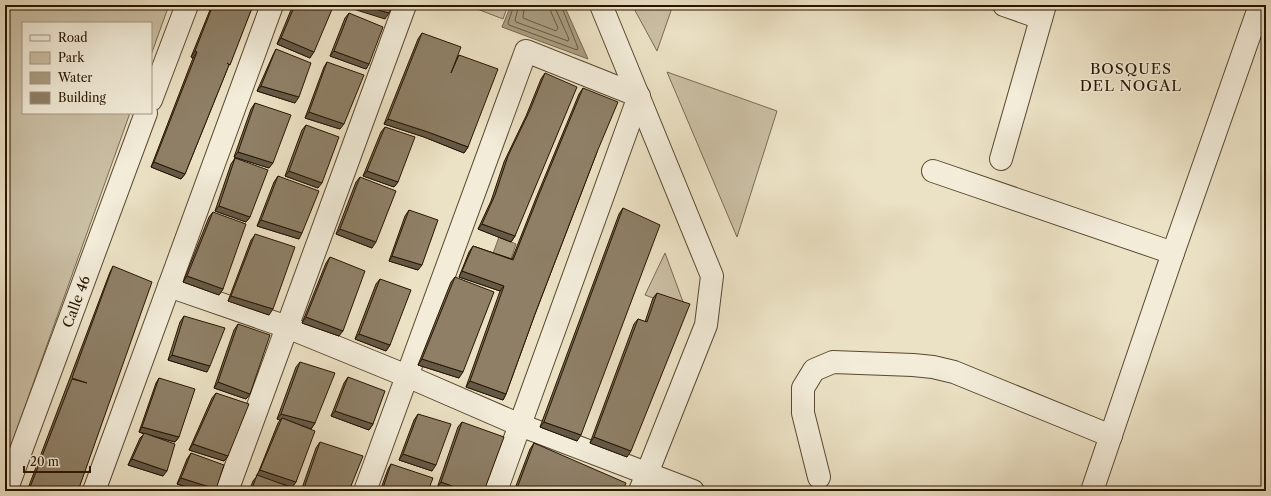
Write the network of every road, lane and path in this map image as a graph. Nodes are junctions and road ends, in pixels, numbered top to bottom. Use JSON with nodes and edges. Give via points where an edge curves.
{"nodes":[{"id":1,"x":187,"y":5,"type":"edge"},
{"id":2,"x":272,"y":5,"type":"edge"},
{"id":3,"x":405,"y":5,"type":"edge"},
{"id":4,"x":601,"y":5,"type":"edge"},
{"id":5,"x":1004,"y":5,"type":"edge"},
{"id":6,"x":1260,"y":5,"type":"edge"},
{"id":7,"x":1043,"y":11,"type":"edge"},
{"id":8,"x":639,"y":96,"type":"junction"},
{"id":9,"x":152,"y":97,"type":"edge"},
{"id":10,"x":146,"y":114,"type":"edge"},
{"id":11,"x":1001,"y":159,"type":"dead end"},
{"id":12,"x":933,"y":171,"type":"dead end"},
{"id":13,"x":1173,"y":253,"type":"junction"},
{"id":14,"x":169,"y":286,"type":"junction"},
{"id":15,"x":287,"y":327,"type":"junction"},
{"id":16,"x":407,"y":376,"type":"junction"},
{"id":17,"x":520,"y":425,"type":"junction"},
{"id":18,"x":1111,"y":436,"type":"junction"},
{"id":19,"x":819,"y":477,"type":"dead end"},
{"id":20,"x":643,"y":482,"type":"edge"},
{"id":21,"x":6,"y":491,"type":"edge"},
{"id":22,"x":94,"y":491,"type":"edge"},
{"id":23,"x":227,"y":491,"type":"edge"},
{"id":24,"x":365,"y":491,"type":"edge"},
{"id":25,"x":496,"y":491,"type":"edge"},
{"id":26,"x":693,"y":491,"type":"edge"},
{"id":27,"x":1092,"y":491,"type":"edge"}],
"edges":[{"from":1,"to":9,"type":"street"},
{"from":2,"to":14,"type":"street"},
{"from":3,"to":15,"type":"street"},
{"from":4,"to":8,"type":"street"},
{"from":5,"to":7,"type":"street"},
{"from":6,"to":13,"type":"street"},
{"from":7,"to":11,"type":"street"},
{"from":8,"to":16,"type":"street","via":[[526,51]]},
{"from":8,"to":17,"type":"street"},
{"from":8,"to":20,"type":"street","via":[[712,276],[706,325]]},
{"from":10,"to":21,"type":"street","name":"Calle 46"},
{"from":12,"to":13,"type":"street"},
{"from":13,"to":18,"type":"street"},
{"from":14,"to":15,"type":"street"},
{"from":14,"to":22,"type":"street"},
{"from":15,"to":16,"type":"street"},
{"from":15,"to":23,"type":"street"},
{"from":16,"to":17,"type":"street"},
{"from":16,"to":24,"type":"street"},
{"from":17,"to":20,"type":"street"},
{"from":17,"to":25,"type":"street"},
{"from":18,"to":19,"type":"street","via":[[954,372],[913,365],[833,362],[814,370],[803,388],[803,413]]},
{"from":18,"to":27,"type":"street"},
{"from":20,"to":26,"type":"street"}]}
